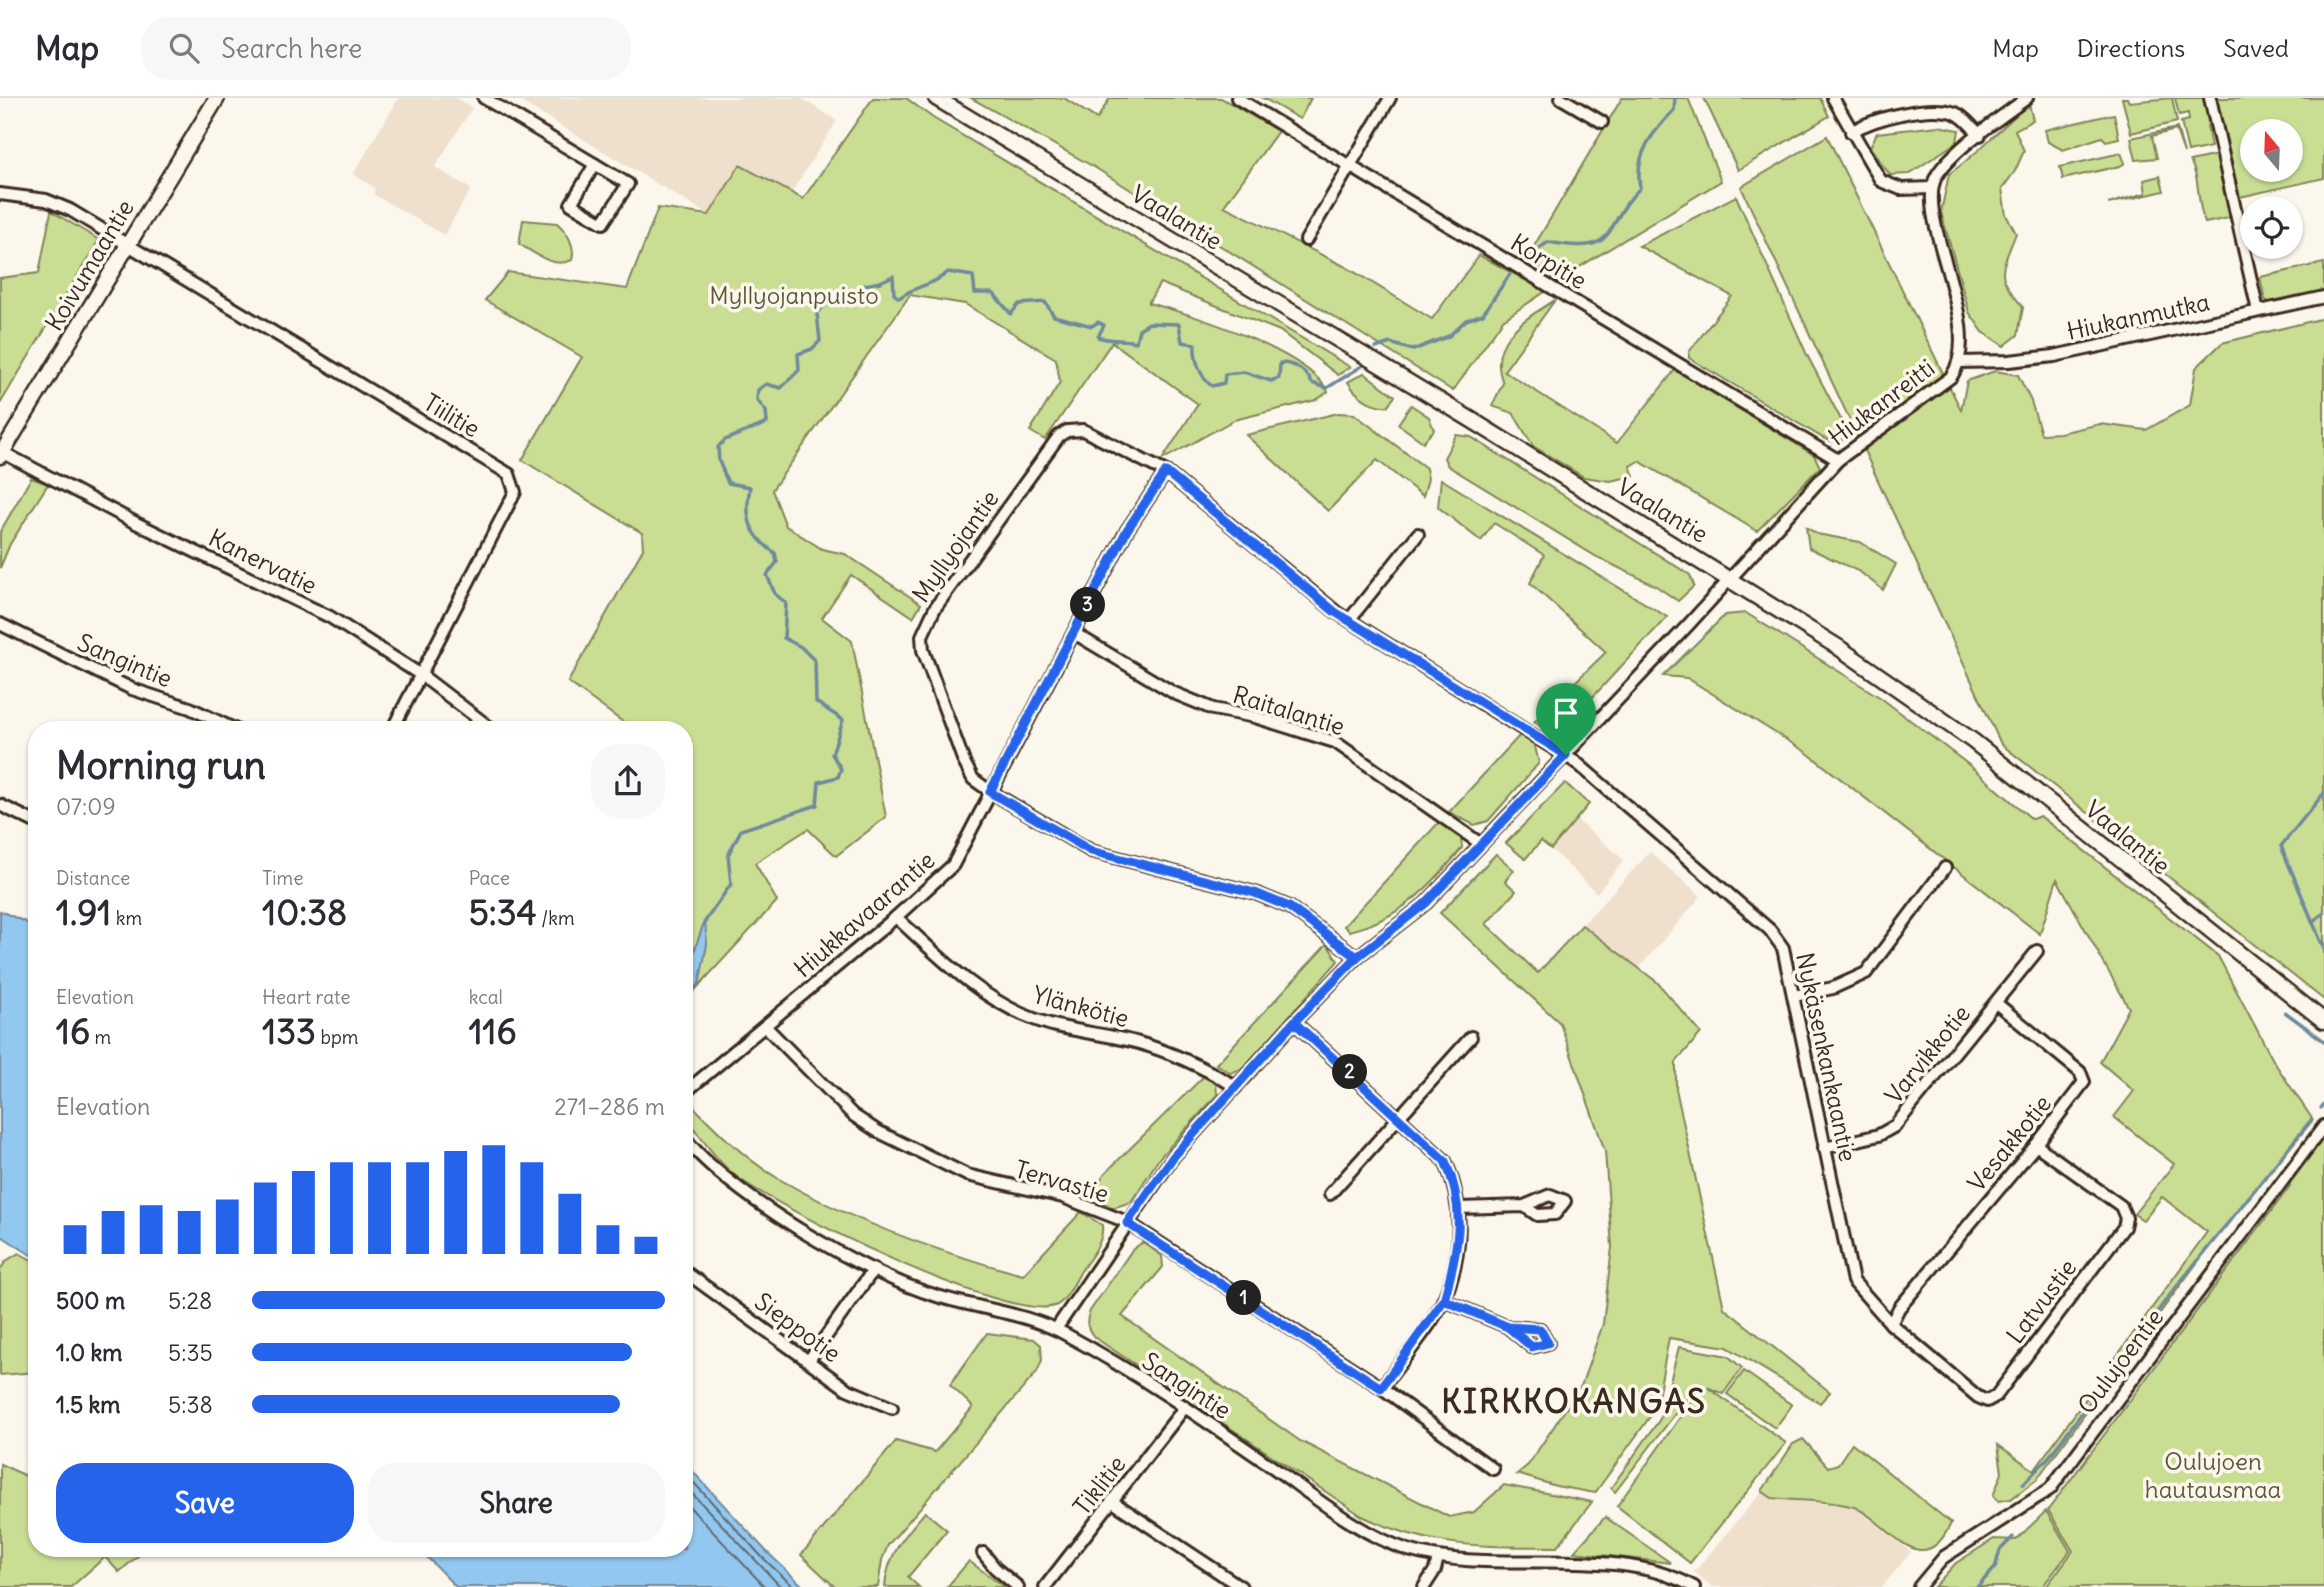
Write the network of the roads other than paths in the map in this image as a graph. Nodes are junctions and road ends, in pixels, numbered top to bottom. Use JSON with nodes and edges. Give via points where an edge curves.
{"nodes":[{"id":1,"x":217,"y":98,"type":"edge"},
{"id":2,"x":484,"y":98,"type":"edge"},
{"id":3,"x":936,"y":98,"type":"edge"},
{"id":4,"x":1237,"y":98,"type":"edge"},
{"id":5,"x":1390,"y":98,"type":"edge"},
{"id":6,"x":1561,"y":98,"type":"edge"},
{"id":7,"x":1833,"y":98,"type":"edge"},
{"id":8,"x":2027,"y":98,"type":"edge"},
{"id":9,"x":2210,"y":98,"type":"edge"},
{"id":10,"x":1602,"y":122,"type":"dead end"},
{"id":11,"x":1852,"y":132,"type":"junction"},
{"id":12,"x":1980,"y":135,"type":"junction"},
{"id":13,"x":595,"y":164,"type":"junction"},
{"id":14,"x":1350,"y":165,"type":"junction"},
{"id":15,"x":1932,"y":188,"type":"junction"},
{"id":16,"x":0,"y":194,"type":"edge"},
{"id":17,"x":1306,"y":240,"type":"dead end"},
{"id":18,"x":128,"y":244,"type":"junction"},
{"id":19,"x":2324,"y":297,"type":"edge"},
{"id":20,"x":2258,"y":311,"type":"junction"},
{"id":21,"x":1959,"y":362,"type":"junction"},
{"id":22,"x":1,"y":454,"type":"edge"},
{"id":23,"x":1838,"y":460,"type":"junction"},
{"id":24,"x":1166,"y":472,"type":"junction"},
{"id":25,"x":1418,"y":534,"type":"dead end"},
{"id":26,"x":1732,"y":578,"type":"junction"},
{"id":27,"x":1349,"y":620,"type":"junction"},
{"id":28,"x":0,"y":624,"type":"edge"},
{"id":29,"x":1074,"y":633,"type":"junction"},
{"id":30,"x":421,"y":675,"type":"junction"},
{"id":31,"x":216,"y":721,"type":"edge"},
{"id":32,"x":397,"y":721,"type":"edge"},
{"id":33,"x":481,"y":721,"type":"edge"},
{"id":34,"x":1566,"y":755,"type":"junction"},
{"id":35,"x":990,"y":792,"type":"junction"},
{"id":36,"x":0,"y":805,"type":"edge"},
{"id":37,"x":28,"y":819,"type":"edge"},
{"id":38,"x":1481,"y":845,"type":"junction"},
{"id":39,"x":1945,"y":869,"type":"dead end"},
{"id":40,"x":896,"y":917,"type":"junction"},
{"id":41,"x":2037,"y":950,"type":"dead end"},
{"id":42,"x":1357,"y":957,"type":"junction"},
{"id":43,"x":1794,"y":996,"type":"junction"},
{"id":44,"x":1996,"y":1003,"type":"junction"},
{"id":45,"x":2324,"y":1021,"type":"edge"},
{"id":46,"x":1294,"y":1022,"type":"junction"},
{"id":47,"x":765,"y":1026,"type":"junction"},
{"id":48,"x":1471,"y":1037,"type":"dead end"},
{"id":49,"x":693,"y":1086,"type":"edge"},
{"id":50,"x":1236,"y":1087,"type":"junction"},
{"id":51,"x":1399,"y":1115,"type":"junction"},
{"id":52,"x":2324,"y":1126,"type":"edge"},
{"id":53,"x":2036,"y":1144,"type":"junction"},
{"id":54,"x":693,"y":1147,"type":"edge"},
{"id":55,"x":1824,"y":1148,"type":"junction"},
{"id":56,"x":1330,"y":1194,"type":"dead end"},
{"id":57,"x":1524,"y":1206,"type":"dead end"},
{"id":58,"x":1459,"y":1208,"type":"junction"},
{"id":59,"x":1127,"y":1223,"type":"junction"},
{"id":60,"x":874,"y":1269,"type":"junction"},
{"id":61,"x":693,"y":1277,"type":"edge"},
{"id":62,"x":1444,"y":1300,"type":"junction"},
{"id":63,"x":1891,"y":1324,"type":"junction"},
{"id":64,"x":1508,"y":1327,"type":"dead end"},
{"id":65,"x":1056,"y":1329,"type":"junction"},
{"id":66,"x":809,"y":1360,"type":"junction"},
{"id":67,"x":1381,"y":1388,"type":"junction"},
{"id":68,"x":1185,"y":1407,"type":"junction"},
{"id":69,"x":892,"y":1408,"type":"dead end"},
{"id":70,"x":1493,"y":1469,"type":"dead end"},
{"id":71,"x":1114,"y":1502,"type":"junction"},
{"id":72,"x":983,"y":1553,"type":"dead end"},
{"id":73,"x":1438,"y":1557,"type":"junction"},
{"id":74,"x":1018,"y":1587,"type":"edge"},
{"id":75,"x":1045,"y":1587,"type":"edge"},
{"id":76,"x":1241,"y":1587,"type":"edge"},
{"id":77,"x":1424,"y":1587,"type":"edge"},
{"id":78,"x":1694,"y":1587,"type":"edge"},
{"id":79,"x":1919,"y":1587,"type":"edge"}],
"edges":[{"from":1,"to":18,"type":"street","name":"Koivumaantie"},
{"from":2,"to":13,"type":"street"},
{"from":3,"to":26,"type":"street","name":"Vaalantie"},
{"from":4,"to":14,"type":"street","name":"Korpitie"},
{"from":5,"to":14,"type":"street"},
{"from":6,"to":10,"type":"street"},
{"from":7,"to":11,"type":"street"},
{"from":8,"to":12,"type":"street"},
{"from":9,"to":20,"type":"street"},
{"from":11,"to":12,"type":"street","via":[[1882,117],[1940,111],[1963,118]]},
{"from":11,"to":15,"type":"street","via":[[1881,181],[1900,189]]},
{"from":12,"to":15,"type":"street","via":[[1944,166]]},
{"from":13,"to":13,"type":"street","via":[[628,184],[603,223],[571,204]]},
{"from":14,"to":17,"type":"street"},
{"from":14,"to":23,"type":"street","name":"Korpitie"},
{"from":15,"to":21,"type":"street","name":"Hiukanreitti","via":[[1959,321]]},
{"from":16,"to":18,"type":"street","name":"Tiilitie","via":[[46,200]]},
{"from":18,"to":22,"type":"street","name":"Koivumaantie"},
{"from":18,"to":30,"type":"street","name":"Tiilitie","via":[[509,474],[515,492]]},
{"from":19,"to":20,"type":"street","name":"Hiukanmutka"},
{"from":20,"to":21,"type":"street","name":"Hiukanmutka","via":[[2054,356]]},
{"from":21,"to":23,"type":"street","name":"Hiukanreitti","via":[[1945,383]]},
{"from":22,"to":30,"type":"street","name":"Kanervatie","via":[[330,617]]},
{"from":23,"to":26,"type":"street","name":"Hiukanreitti"},
{"from":24,"to":27,"type":"street","name":"Myllyojantie"},
{"from":24,"to":29,"type":"street","name":"Hiukkavaarantie","via":[[1127,530]]},
{"from":24,"to":35,"type":"street","name":"Myllyojantie","via":[[1083,430],[1067,431],[934,608],[922,636],[923,650],[964,762],[973,779]]},
{"from":25,"to":27,"type":"street"},
{"from":26,"to":34,"type":"street","name":"Hiukanreitti"},
{"from":26,"to":45,"type":"street","name":"Vaalantie","via":[[1973,741]]},
{"from":27,"to":34,"type":"street","name":"Nykäsenkankaantie"},
{"from":28,"to":31,"type":"street","name":"Sangintie","via":[[132,689]]},
{"from":29,"to":35,"type":"street","name":"Hiukkavaarantie"},
{"from":29,"to":38,"type":"street","name":"Raitalantie","via":[[1184,697],[1335,742]]},
{"from":30,"to":32,"type":"street","name":"Tiilitie"},
{"from":30,"to":33,"type":"street","name":"Kanervatie"},
{"from":34,"to":38,"type":"street","name":"Hiukanreitti"},
{"from":34,"to":43,"type":"street","name":"Nykäsenkankaantie","via":[[1770,930],[1783,948]]},
{"from":35,"to":40,"type":"street","name":"Hiukkavaarantie","via":[[953,864]]},
{"from":35,"to":42,"type":"street","name":"Myllyojantie","via":[[1091,851],[1242,889],[1289,907]]},
{"from":36,"to":37,"type":"street"},
{"from":38,"to":42,"type":"street","name":"Hiukanreitti","via":[[1426,903]]},
{"from":39,"to":43,"type":"street","via":[[1866,973],[1833,988]]},
{"from":40,"to":47,"type":"street","name":"Hiukkavaarantie"},
{"from":40,"to":50,"type":"street","name":"Ylänkötie","via":[[953,968],[1032,1019],[1137,1042],[1172,1054]]},
{"from":41,"to":44,"type":"street","name":"Varvikkotie"},
{"from":42,"to":46,"type":"street","name":"Hiukanreitti"},
{"from":43,"to":55,"type":"street","name":"Nykäsenkankaantie"},
{"from":44,"to":53,"type":"street","name":"Vesakkotie","via":[[2080,1072],[2084,1082]]},
{"from":44,"to":55,"type":"street","name":"Varvikkotie","via":[[1895,1126],[1880,1135]]},
{"from":46,"to":50,"type":"street","name":"Hiukanreitti"},
{"from":46,"to":51,"type":"street"},
{"from":47,"to":49,"type":"street","name":"Hiukkavaarantie"},
{"from":47,"to":59,"type":"street","name":"Tervastie","via":[[853,1115],[877,1131],[967,1175],[1063,1197]]},
{"from":48,"to":51,"type":"street"},
{"from":50,"to":59,"type":"street","name":"Hiukanreitti","via":[[1173,1157]]},
{"from":51,"to":56,"type":"street"},
{"from":51,"to":58,"type":"street","via":[[1445,1161]]},
{"from":52,"to":79,"type":"street","name":"Oulujoentie","via":[[2050,1489],[1944,1557]]},
{"from":53,"to":63,"type":"street","name":"Vesakkotie","via":[[1899,1308]]},
{"from":53,"to":63,"type":"street","name":"Latvustie","via":[[2121,1206],[2126,1218],[2124,1227],[1996,1396],[1987,1401],[1978,1397]]},
{"from":54,"to":60,"type":"street","name":"Sangintie","via":[[720,1176],[793,1225]]},
{"from":55,"to":63,"type":"street","name":"Nykäsenkankaantie","via":[[1853,1281]]},
{"from":57,"to":58,"type":"street"},
{"from":58,"to":62,"type":"street","via":[[1454,1262]]},
{"from":59,"to":65,"type":"street","name":"Hiukanreitti"},
{"from":59,"to":67,"type":"street","name":"Tervastie"},
{"from":60,"to":65,"type":"street","name":"Sangintie","via":[[937,1296]]},
{"from":60,"to":66,"type":"street"},
{"from":61,"to":66,"type":"street","name":"Sieppotie"},
{"from":62,"to":64,"type":"street"},
{"from":62,"to":67,"type":"street"},
{"from":65,"to":68,"type":"street","name":"Sangintie"},
{"from":66,"to":69,"type":"street","name":"Sieppotie","via":[[847,1389]]},
{"from":67,"to":70,"type":"street","name":"Tervastie"},
{"from":68,"to":71,"type":"street","name":"Tiklitie"},
{"from":68,"to":73,"type":"street","name":"Sangintie","via":[[1368,1534]]},
{"from":71,"to":75,"type":"street","name":"Tiklitie"},
{"from":71,"to":76,"type":"street"},
{"from":72,"to":74,"type":"street"},
{"from":73,"to":77,"type":"street"},
{"from":73,"to":78,"type":"street","name":"Sangintie","via":[[1586,1562],[1654,1571]]}]}
